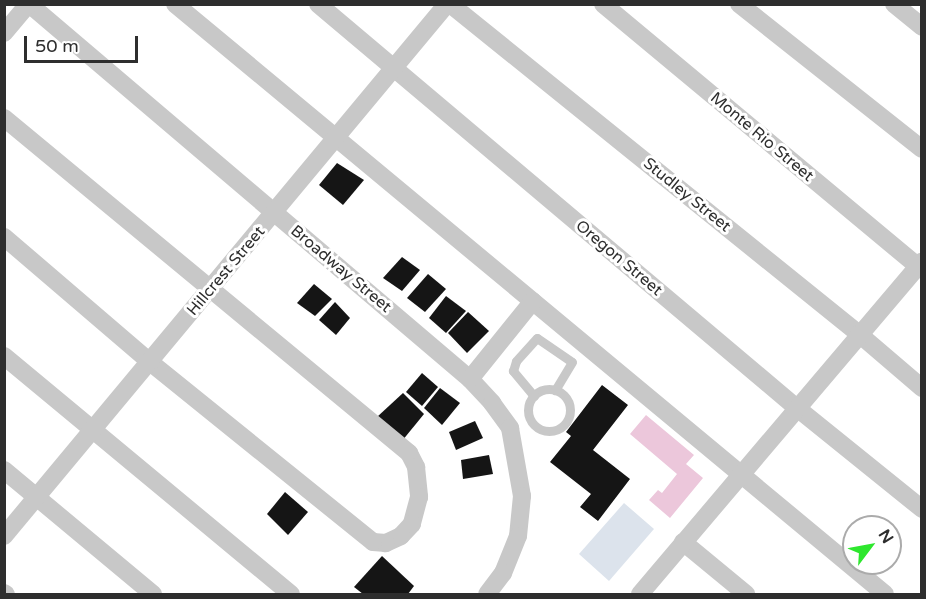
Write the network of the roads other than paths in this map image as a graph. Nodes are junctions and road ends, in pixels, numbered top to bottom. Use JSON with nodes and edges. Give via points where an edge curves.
{"nodes":[{"id":1,"x":29,"y":4,"type":"edge"},
{"id":2,"x":175,"y":4,"type":"edge"},
{"id":3,"x":318,"y":4,"type":"edge"},
{"id":4,"x":448,"y":4,"type":"edge"},
{"id":5,"x":603,"y":4,"type":"edge"},
{"id":6,"x":739,"y":4,"type":"edge"},
{"id":7,"x":894,"y":4,"type":"edge"},
{"id":8,"x":921,"y":27,"type":"edge"},
{"id":9,"x":4,"y":33,"type":"edge"},
{"id":10,"x":396,"y":69,"type":"junction"},
{"id":11,"x":4,"y":118,"type":"edge"},
{"id":12,"x":337,"y":139,"type":"junction"},
{"id":13,"x":921,"y":149,"type":"edge"},
{"id":14,"x":275,"y":213,"type":"junction"},
{"id":15,"x":4,"y":237,"type":"edge"},
{"id":16,"x":920,"y":266,"type":"edge"},
{"id":17,"x":210,"y":290,"type":"junction"},
{"id":18,"x":533,"y":301,"type":"junction"},
{"id":19,"x":860,"y":334,"type":"junction"},
{"id":20,"x":4,"y":356,"type":"edge"},
{"id":21,"x":150,"y":362,"type":"junction"},
{"id":22,"x":470,"y":379,"type":"junction"},
{"id":23,"x":921,"y":388,"type":"edge"},
{"id":24,"x":555,"y":390,"type":"junction"},
{"id":25,"x":534,"y":396,"type":"junction"},
{"id":26,"x":797,"y":408,"type":"junction"},
{"id":27,"x":530,"y":418,"type":"junction"},
{"id":28,"x":510,"y":428,"type":"junction"},
{"id":29,"x":93,"y":430,"type":"junction"},
{"id":30,"x":4,"y":470,"type":"edge"},
{"id":31,"x":741,"y":473,"type":"junction"},
{"id":32,"x":37,"y":497,"type":"junction"},
{"id":33,"x":921,"y":510,"type":"edge"},
{"id":34,"x":4,"y":536,"type":"edge"},
{"id":35,"x":683,"y":542,"type":"junction"},
{"id":36,"x":153,"y":594,"type":"edge"},
{"id":37,"x":291,"y":594,"type":"edge"},
{"id":38,"x":488,"y":594,"type":"edge"},
{"id":39,"x":640,"y":594,"type":"edge"},
{"id":40,"x":746,"y":594,"type":"edge"},
{"id":41,"x":885,"y":594,"type":"edge"}],
"edges":[{"from":1,"to":9,"type":"street"},
{"from":1,"to":14,"type":"street","name":"Broadway Street"},
{"from":2,"to":12,"type":"street"},
{"from":3,"to":10,"type":"street","name":"Oregon Street"},
{"from":4,"to":10,"type":"street","name":"Hillcrest Street"},
{"from":4,"to":19,"type":"street","name":"Studley Street"},
{"from":5,"to":16,"type":"street","name":"Monte Rio Street"},
{"from":6,"to":13,"type":"street"},
{"from":7,"to":8,"type":"street"},
{"from":10,"to":12,"type":"street","name":"Hillcrest Street"},
{"from":10,"to":26,"type":"street","name":"Oregon Street"},
{"from":11,"to":17,"type":"street"},
{"from":12,"to":14,"type":"street","name":"Hillcrest Street"},
{"from":12,"to":18,"type":"street"},
{"from":14,"to":17,"type":"street","name":"Hillcrest Street"},
{"from":14,"to":22,"type":"street","name":"Broadway Street"},
{"from":15,"to":21,"type":"street"},
{"from":16,"to":19,"type":"street"},
{"from":17,"to":21,"type":"street","name":"Hillcrest Street"},
{"from":17,"to":21,"type":"street","via":[[409,453],[416,467],[419,497],[412,524],[401,536],[386,543],[373,542]]},
{"from":18,"to":22,"type":"street"},
{"from":18,"to":31,"type":"street"},
{"from":19,"to":23,"type":"street","name":"Studley Street"},
{"from":19,"to":26,"type":"street"},
{"from":20,"to":29,"type":"street"},
{"from":21,"to":29,"type":"street","name":"Hillcrest Street"},
{"from":22,"to":28,"type":"street","name":"Broadway Street"},
{"from":24,"to":25,"type":"lane","via":[[543,390]]},
{"from":24,"to":25,"type":"lane","via":[[572,362],[537,338],[516,361],[513,371]]},
{"from":24,"to":27,"type":"lane","via":[[569,405],[564,424],[546,430]]},
{"from":25,"to":27,"type":"lane"},
{"from":26,"to":31,"type":"street"},
{"from":26,"to":33,"type":"street","name":"Oregon Street"},
{"from":27,"to":28,"type":"lane"},
{"from":28,"to":38,"type":"street","name":"Broadway Street","via":[[522,496],[518,536]]},
{"from":29,"to":32,"type":"street","name":"Hillcrest Street"},
{"from":29,"to":37,"type":"street"},
{"from":30,"to":32,"type":"street"},
{"from":31,"to":35,"type":"street"},
{"from":31,"to":41,"type":"street"},
{"from":32,"to":34,"type":"street","name":"Hillcrest Street"},
{"from":32,"to":36,"type":"street"},
{"from":35,"to":39,"type":"street"},
{"from":35,"to":40,"type":"street"}]}
